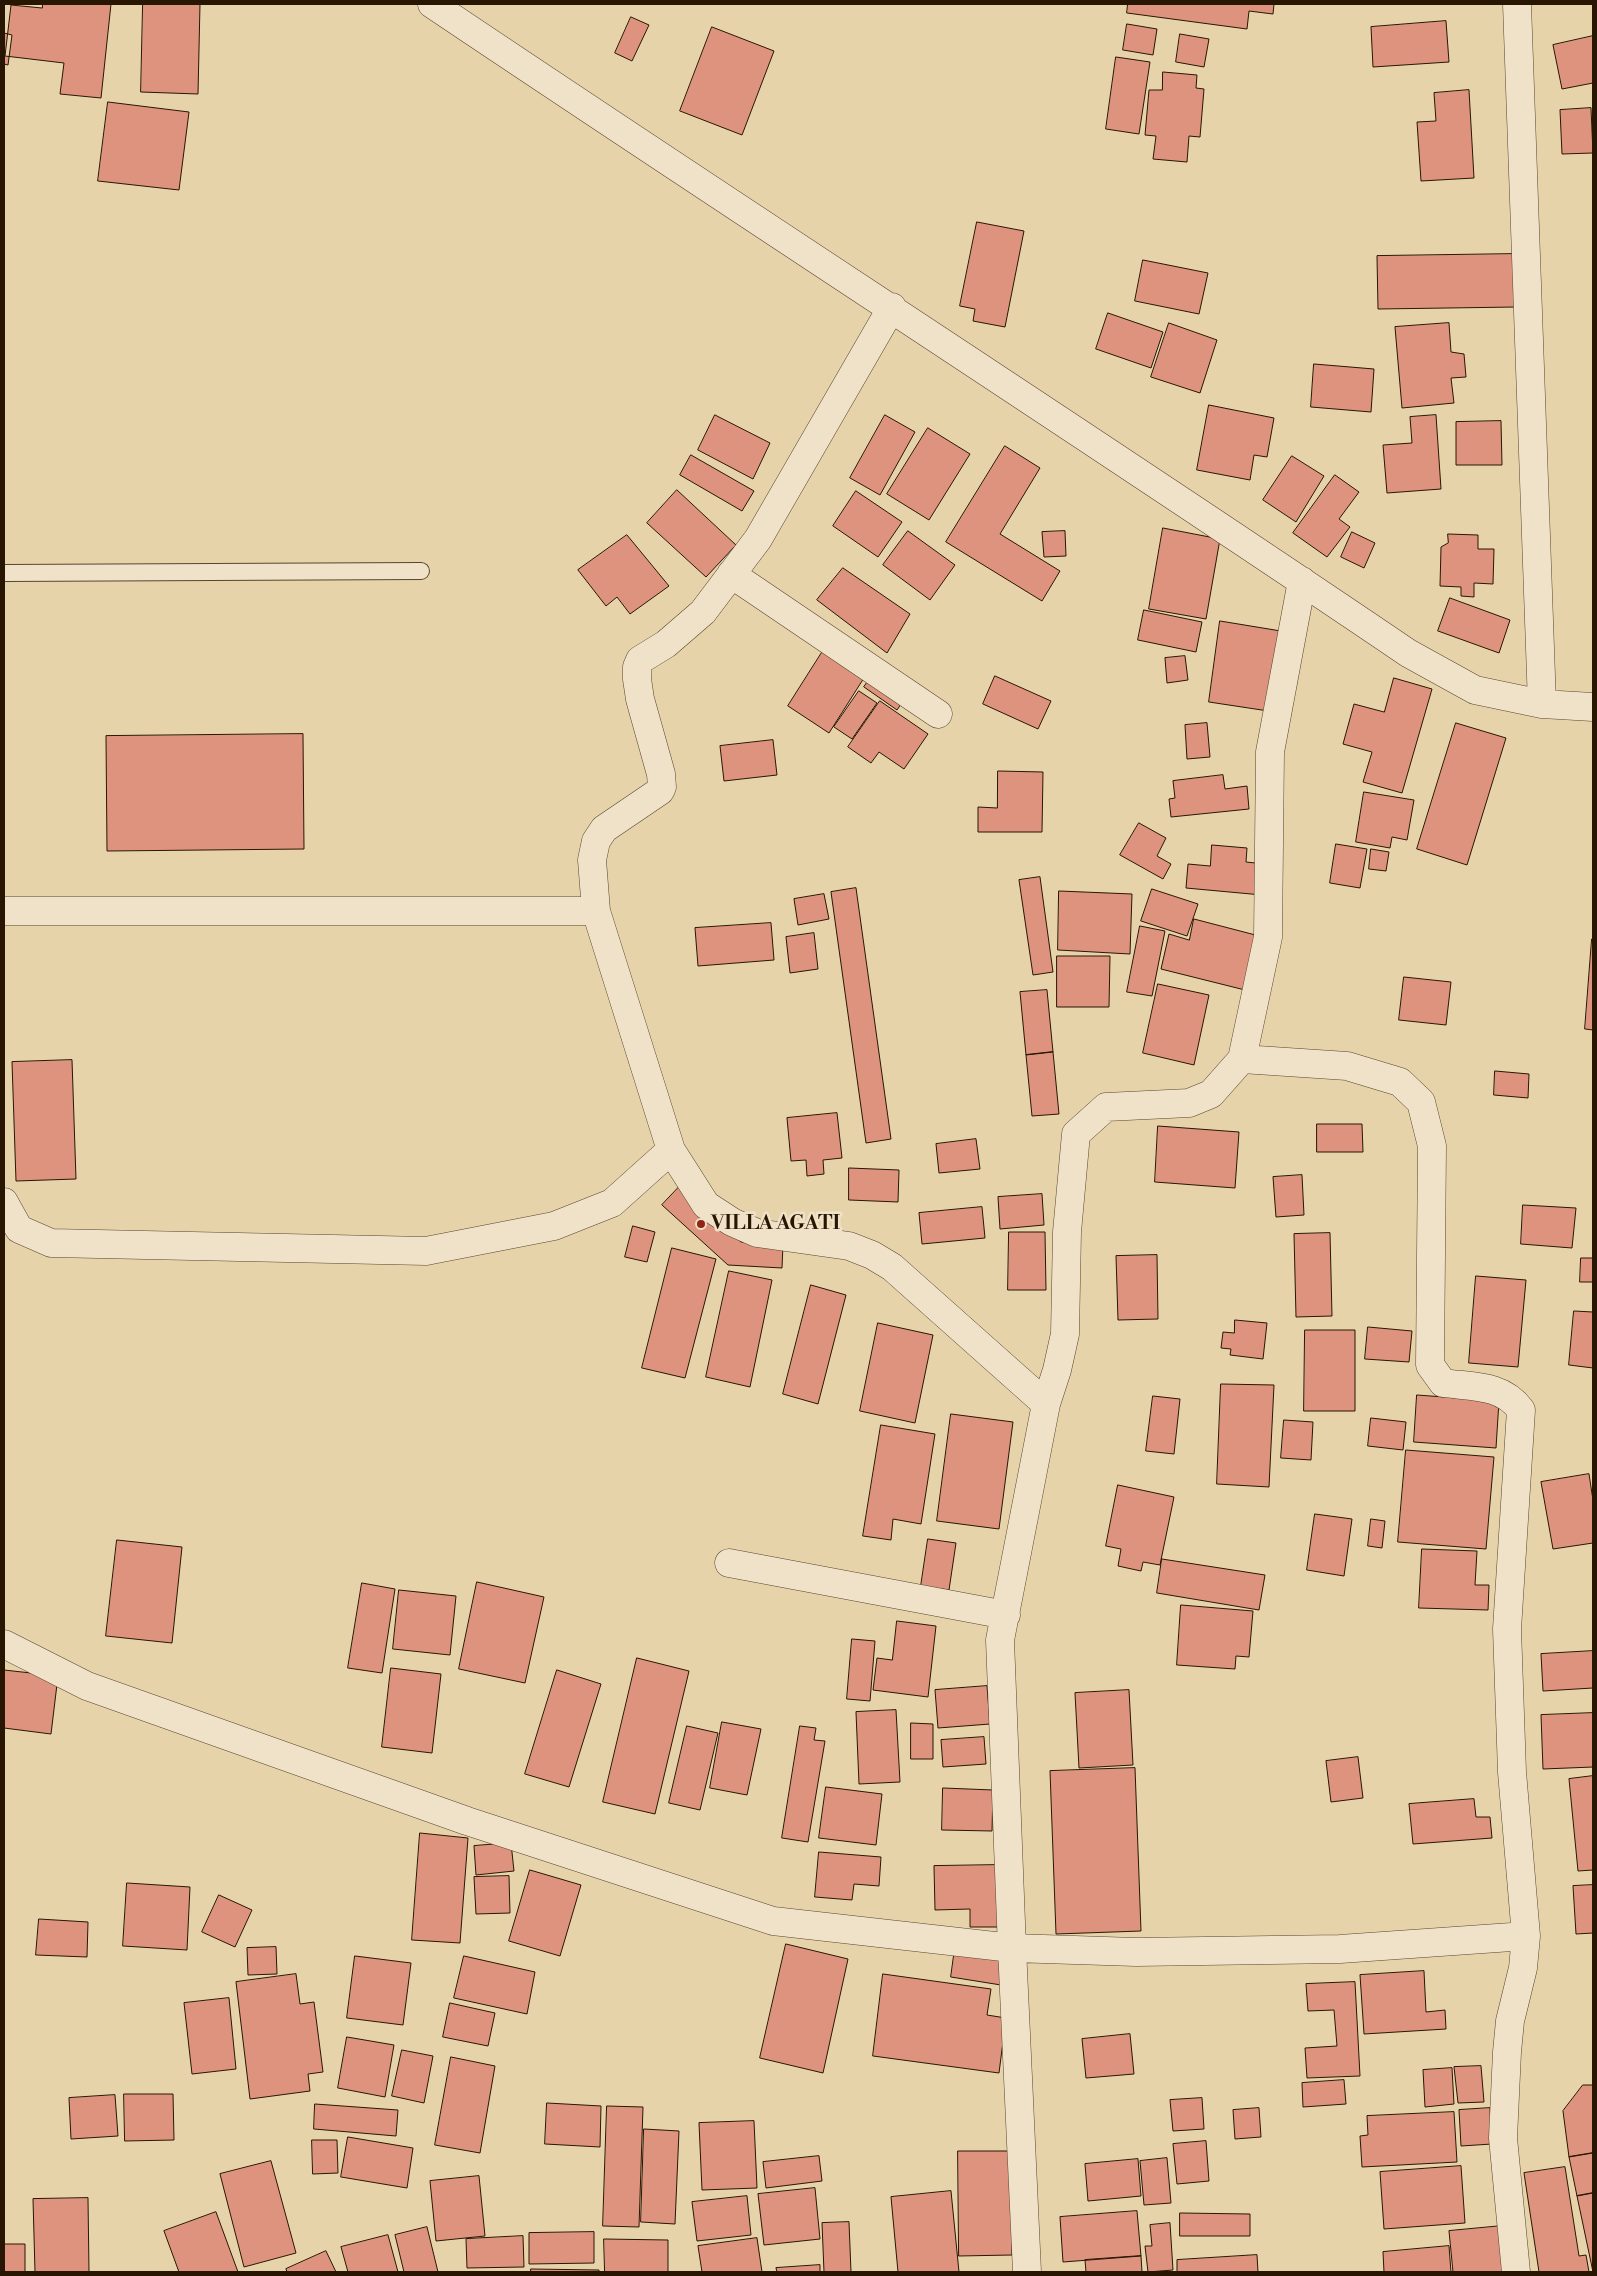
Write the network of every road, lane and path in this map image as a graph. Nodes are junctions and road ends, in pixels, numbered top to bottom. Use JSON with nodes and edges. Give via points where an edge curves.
{"nodes":[{"id":1,"x":432,"y":4,"type":"edge"},
{"id":2,"x":1517,"y":4,"type":"edge"},
{"id":3,"x":892,"y":307,"type":"junction"},
{"id":4,"x":421,"y":571,"type":"dead end"},
{"id":5,"x":4,"y":573,"type":"edge"},
{"id":6,"x":731,"y":574,"type":"junction"},
{"id":7,"x":1302,"y":581,"type":"junction"},
{"id":8,"x":1542,"y":704,"type":"junction"},
{"id":9,"x":1593,"y":707,"type":"edge"},
{"id":10,"x":938,"y":714,"type":"dead end"},
{"id":11,"x":4,"y":911,"type":"edge"},
{"id":12,"x":596,"y":911,"type":"junction"},
{"id":13,"x":1242,"y":1059,"type":"junction"},
{"id":14,"x":671,"y":1150,"type":"junction"},
{"id":15,"x":4,"y":1202,"type":"edge"},
{"id":16,"x":1046,"y":1404,"type":"junction"},
{"id":17,"x":729,"y":1563,"type":"dead end"},
{"id":18,"x":1006,"y":1615,"type":"junction"},
{"id":19,"x":4,"y":1644,"type":"edge"},
{"id":20,"x":1526,"y":1936,"type":"junction"},
{"id":21,"x":1012,"y":1948,"type":"junction"},
{"id":22,"x":1027,"y":2272,"type":"edge"},
{"id":23,"x":1516,"y":2272,"type":"edge"}],
"edges":[{"from":1,"to":3,"type":"street"},
{"from":2,"to":8,"type":"street"},
{"from":3,"to":6,"type":"street","via":[[758,539]]},
{"from":3,"to":7,"type":"street"},
{"from":4,"to":5,"type":"lane"},
{"from":6,"to":10,"type":"street"},
{"from":6,"to":12,"type":"street","via":[[703,612],[666,644],[640,660],[637,667],[640,699],[662,787],[604,829],[596,841],[592,860]]},
{"from":7,"to":8,"type":"street","via":[[1408,653],[1475,690]]},
{"from":7,"to":13,"type":"street","via":[[1270,752],[1268,937]]},
{"from":8,"to":9,"type":"street"},
{"from":11,"to":12,"type":"street"},
{"from":12,"to":14,"type":"street"},
{"from":13,"to":16,"type":"street","via":[[1211,1094],[1189,1103],[1106,1107],[1076,1134],[1067,1232],[1065,1334]]},
{"from":13,"to":20,"type":"street","via":[[1347,1066],[1400,1082],[1421,1102],[1432,1146],[1430,1365],[1443,1383],[1498,1391],[1513,1399],[1521,1410],[1507,1629],[1512,1772]]},
{"from":14,"to":15,"type":"street","via":[[612,1203],[554,1226],[426,1251],[51,1243],[19,1229]]},
{"from":14,"to":16,"type":"street","via":[[706,1205],[732,1222],[757,1233],[849,1246],[892,1267]]},
{"from":16,"to":18,"type":"street"},
{"from":17,"to":18,"type":"street"},
{"from":18,"to":21,"type":"street","via":[[1000,1640]]},
{"from":19,"to":21,"type":"street","via":[[87,1686],[467,1821],[773,1921]]},
{"from":20,"to":21,"type":"street","via":[[1340,1949],[1136,1952]]},
{"from":20,"to":23,"type":"street","via":[[1523,1968],[1510,2021],[1503,2128]]},
{"from":21,"to":22,"type":"street"}]}
